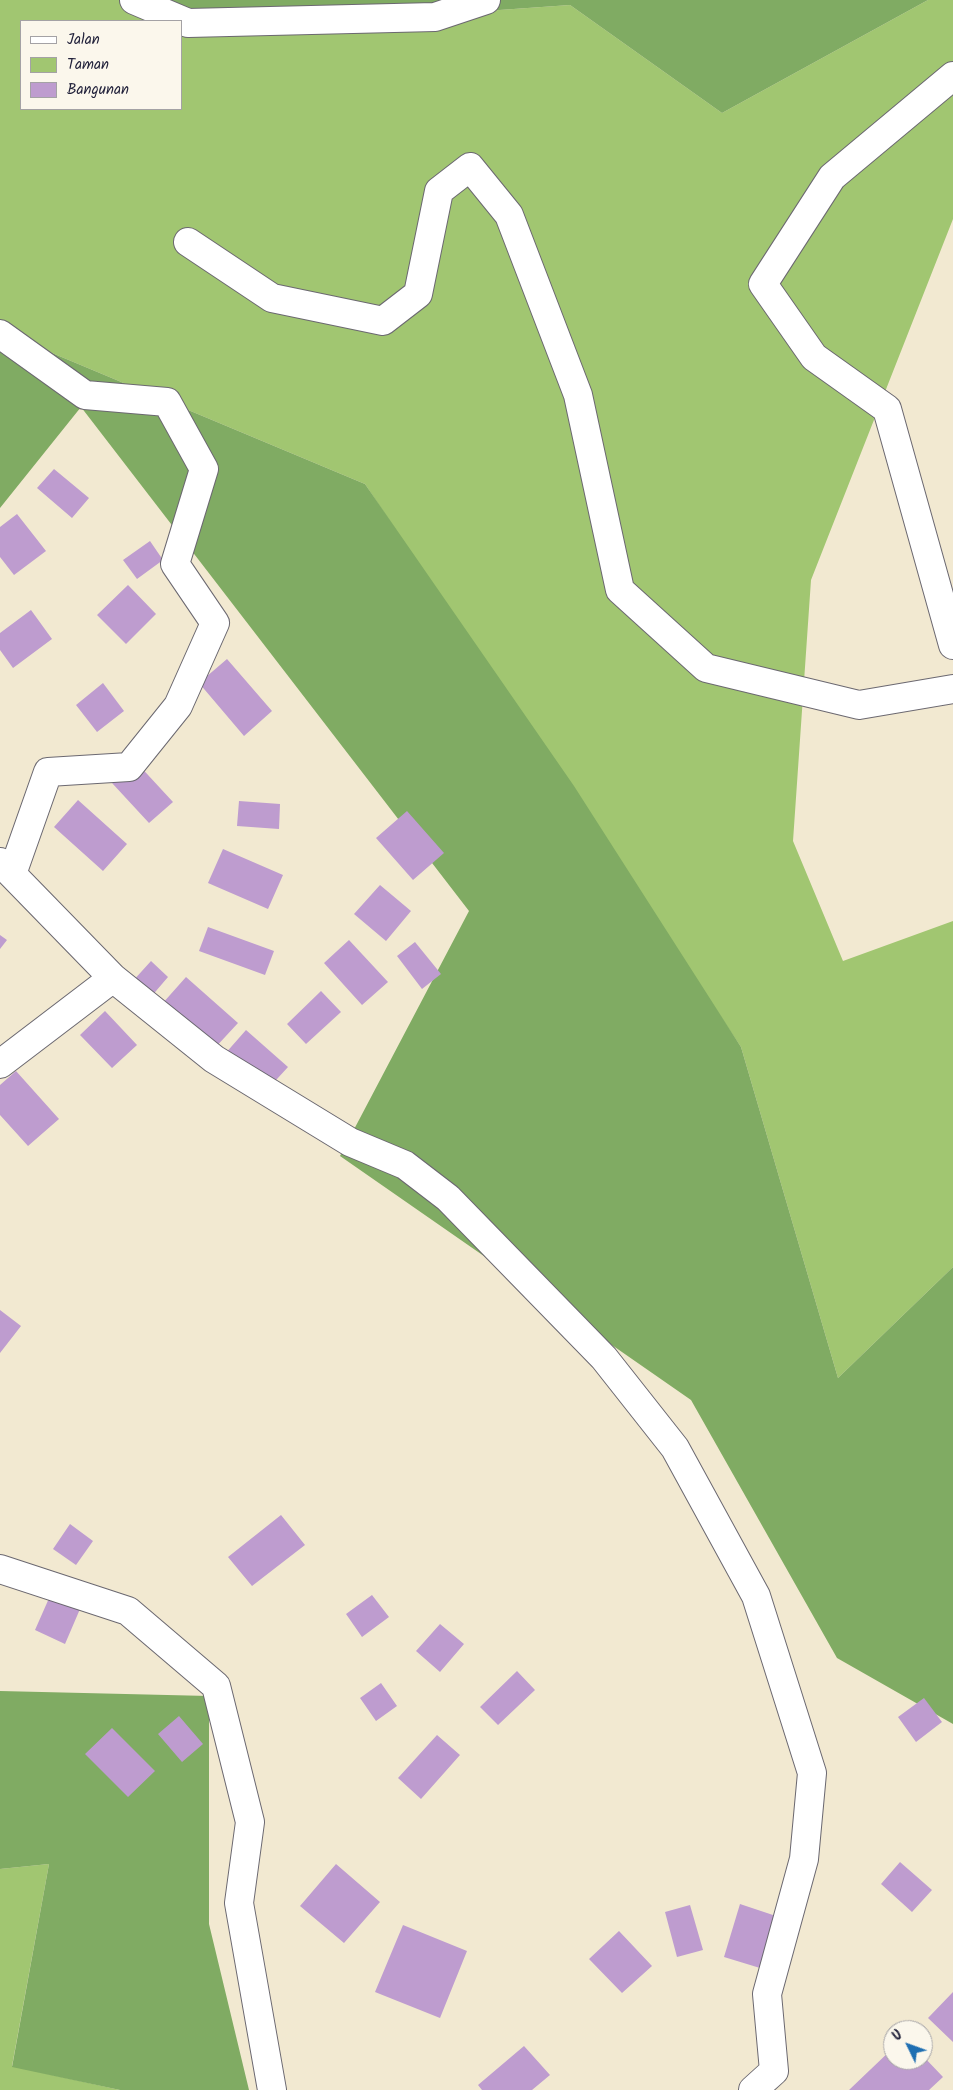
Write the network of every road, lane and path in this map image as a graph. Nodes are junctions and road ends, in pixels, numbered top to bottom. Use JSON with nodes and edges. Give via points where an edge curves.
{"nodes":[{"id":1,"x":134,"y":0,"type":"edge"},
{"id":2,"x":486,"y":0,"type":"edge"},
{"id":3,"x":181,"y":20,"type":"edge"},
{"id":4,"x":182,"y":20,"type":"edge"},
{"id":5,"x":953,"y":76,"type":"edge"},
{"id":6,"x":188,"y":242,"type":"dead end"},
{"id":7,"x":0,"y":334,"type":"edge"},
{"id":8,"x":953,"y":645,"type":"edge"},
{"id":9,"x":953,"y":689,"type":"edge"},
{"id":10,"x":6,"y":868,"type":"edge"},
{"id":11,"x":113,"y":978,"type":"junction"},
{"id":12,"x":0,"y":1064,"type":"edge"},
{"id":13,"x":0,"y":1569,"type":"edge"},
{"id":14,"x":777,"y":2080,"type":"edge"},
{"id":15,"x":272,"y":2090,"type":"edge"},
{"id":16,"x":753,"y":2090,"type":"edge"}],
"edges":[{"from":1,"to":3,"type":"street"},
{"from":2,"to":4,"type":"street","via":[[435,18],[188,23]]},
{"from":5,"to":8,"type":"street","via":[[832,177],[763,284],[814,357],[887,409]]},
{"from":6,"to":9,"type":"street","via":[[272,298],[383,321],[418,294],[439,192],[470,167],[508,215],[578,394],[620,590],[706,668],[859,705]]},
{"from":7,"to":10,"type":"street","via":[[85,394],[167,402],[204,469],[175,564],[215,623],[178,706],[129,767],[48,772]]},
{"from":10,"to":11,"type":"street"},
{"from":11,"to":12,"type":"street"},
{"from":11,"to":14,"type":"street","via":[[214,1059],[350,1142],[405,1165],[448,1198],[604,1358],[675,1448],[756,1596],[812,1773],[804,1859],[767,1994]]},
{"from":13,"to":15,"type":"street","via":[[128,1611],[216,1686],[250,1822],[238,1903]]},
{"from":14,"to":16,"type":"street"}]}
